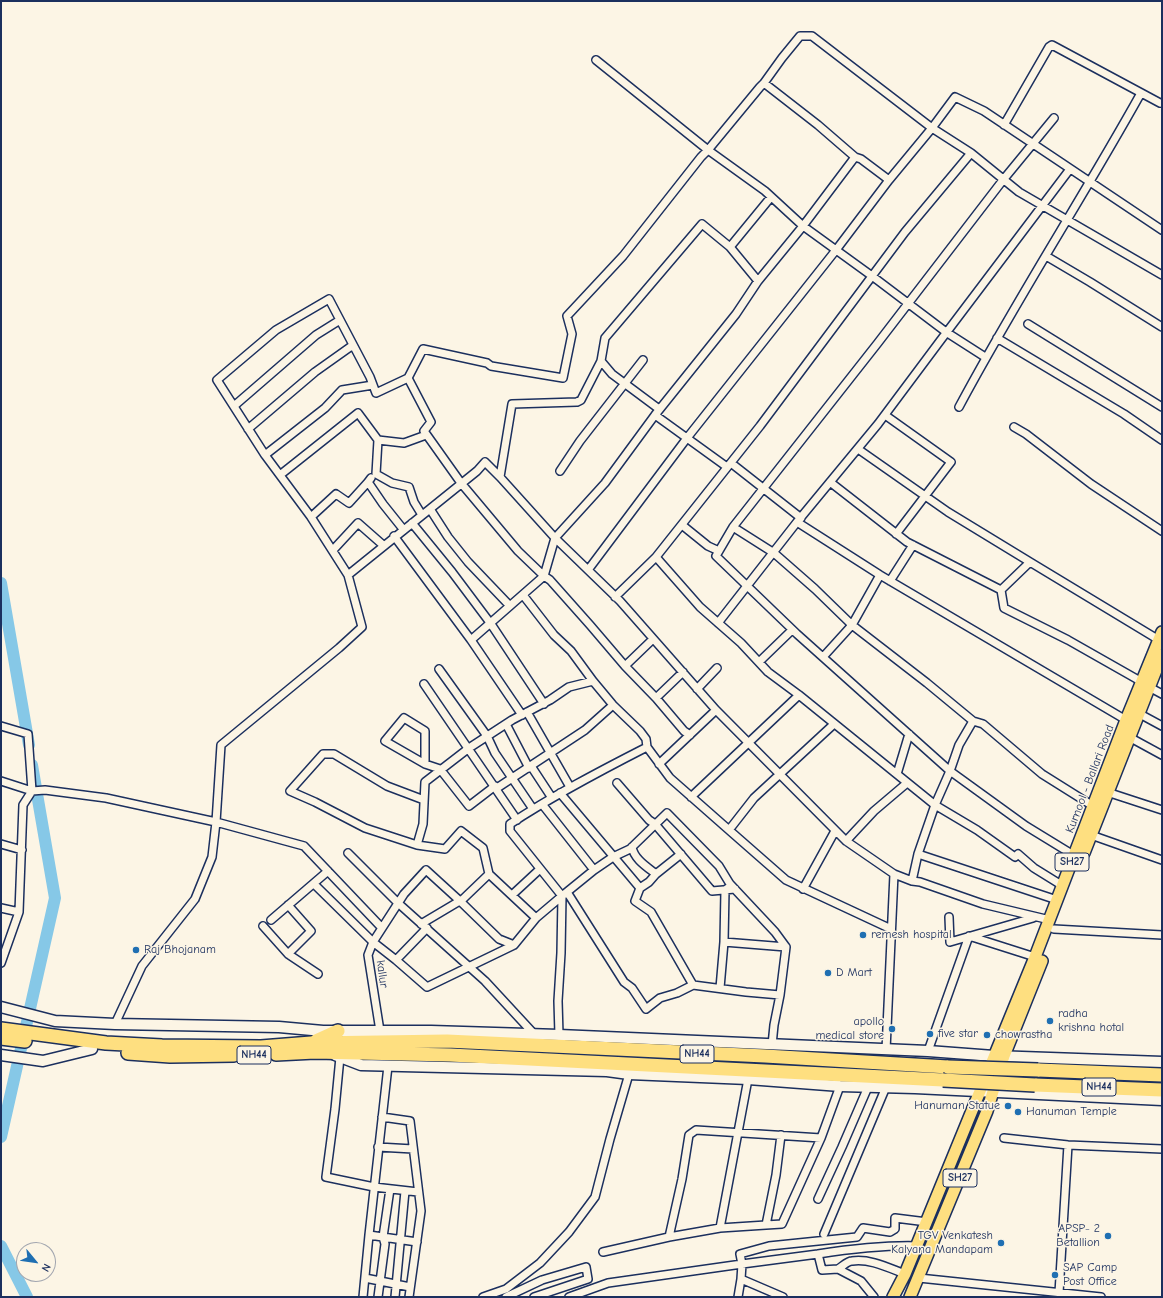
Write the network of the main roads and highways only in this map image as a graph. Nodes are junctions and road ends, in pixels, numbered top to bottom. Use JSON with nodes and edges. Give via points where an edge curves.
{"nodes":[{"id":1,"x":1160,"y":636,"type":"edge"},
{"id":2,"x":1162,"y":655,"type":"edge"},
{"id":3,"x":1145,"y":684,"type":"junction"},
{"id":4,"x":1052,"y":924,"type":"junction"},
{"id":5,"x":1,"y":1029,"type":"edge"},
{"id":6,"x":338,"y":1031,"type":"road end"},
{"id":7,"x":1,"y":1038,"type":"edge"},
{"id":8,"x":58,"y":1041,"type":"junction"},
{"id":9,"x":311,"y":1043,"type":"junction"},
{"id":10,"x":999,"y":1056,"type":"junction"},
{"id":11,"x":1162,"y":1075,"type":"edge"},
{"id":12,"x":1162,"y":1090,"type":"edge"},
{"id":13,"x":893,"y":1297,"type":"edge"},
{"id":14,"x":910,"y":1297,"type":"edge"}],
"edges":[{"from":1,"to":3,"type":"main road","name":"Kurnool - Ballari Road","number":"SH27"},
{"from":2,"to":3,"type":"main road","name":"Kurnool - Ballari Road","number":"SH27"},
{"from":3,"to":4,"type":"main road","name":"Kurnool - Ballari Road","number":"SH27","via":[[1129,737],[1091,835]]},
{"from":3,"to":4,"type":"main road","name":"Kurnool - Ballari Road","number":"SH27","via":[[1126,720],[1057,900]]},
{"from":4,"to":10,"type":"main road","name":"Kurnool - Ballari Road","number":"SH27"},
{"from":4,"to":10,"type":"main road","name":"Kurnool - Ballari Road","number":"SH27","via":[[1035,957]]},
{"from":5,"to":8,"type":"highway","number":"NH44"},
{"from":6,"to":9,"type":"highway"},
{"from":7,"to":8,"type":"highway","number":"NH44"},
{"from":8,"to":9,"type":"highway","number":"NH44","via":[[261,1047]]},
{"from":8,"to":12,"type":"highway","number":"NH44","bridge":true,"via":[[92,1049],[170,1056],[450,1055]]},
{"from":9,"to":11,"type":"highway","number":"NH44","bridge":true,"via":[[447,1042]]},
{"from":10,"to":13,"type":"main road","name":"Kurnool - Ballari Road","number":"SH27","via":[[981,1091],[917,1246]]},
{"from":10,"to":14,"type":"main road","number":"SH27","via":[[987,1111]]}]}
